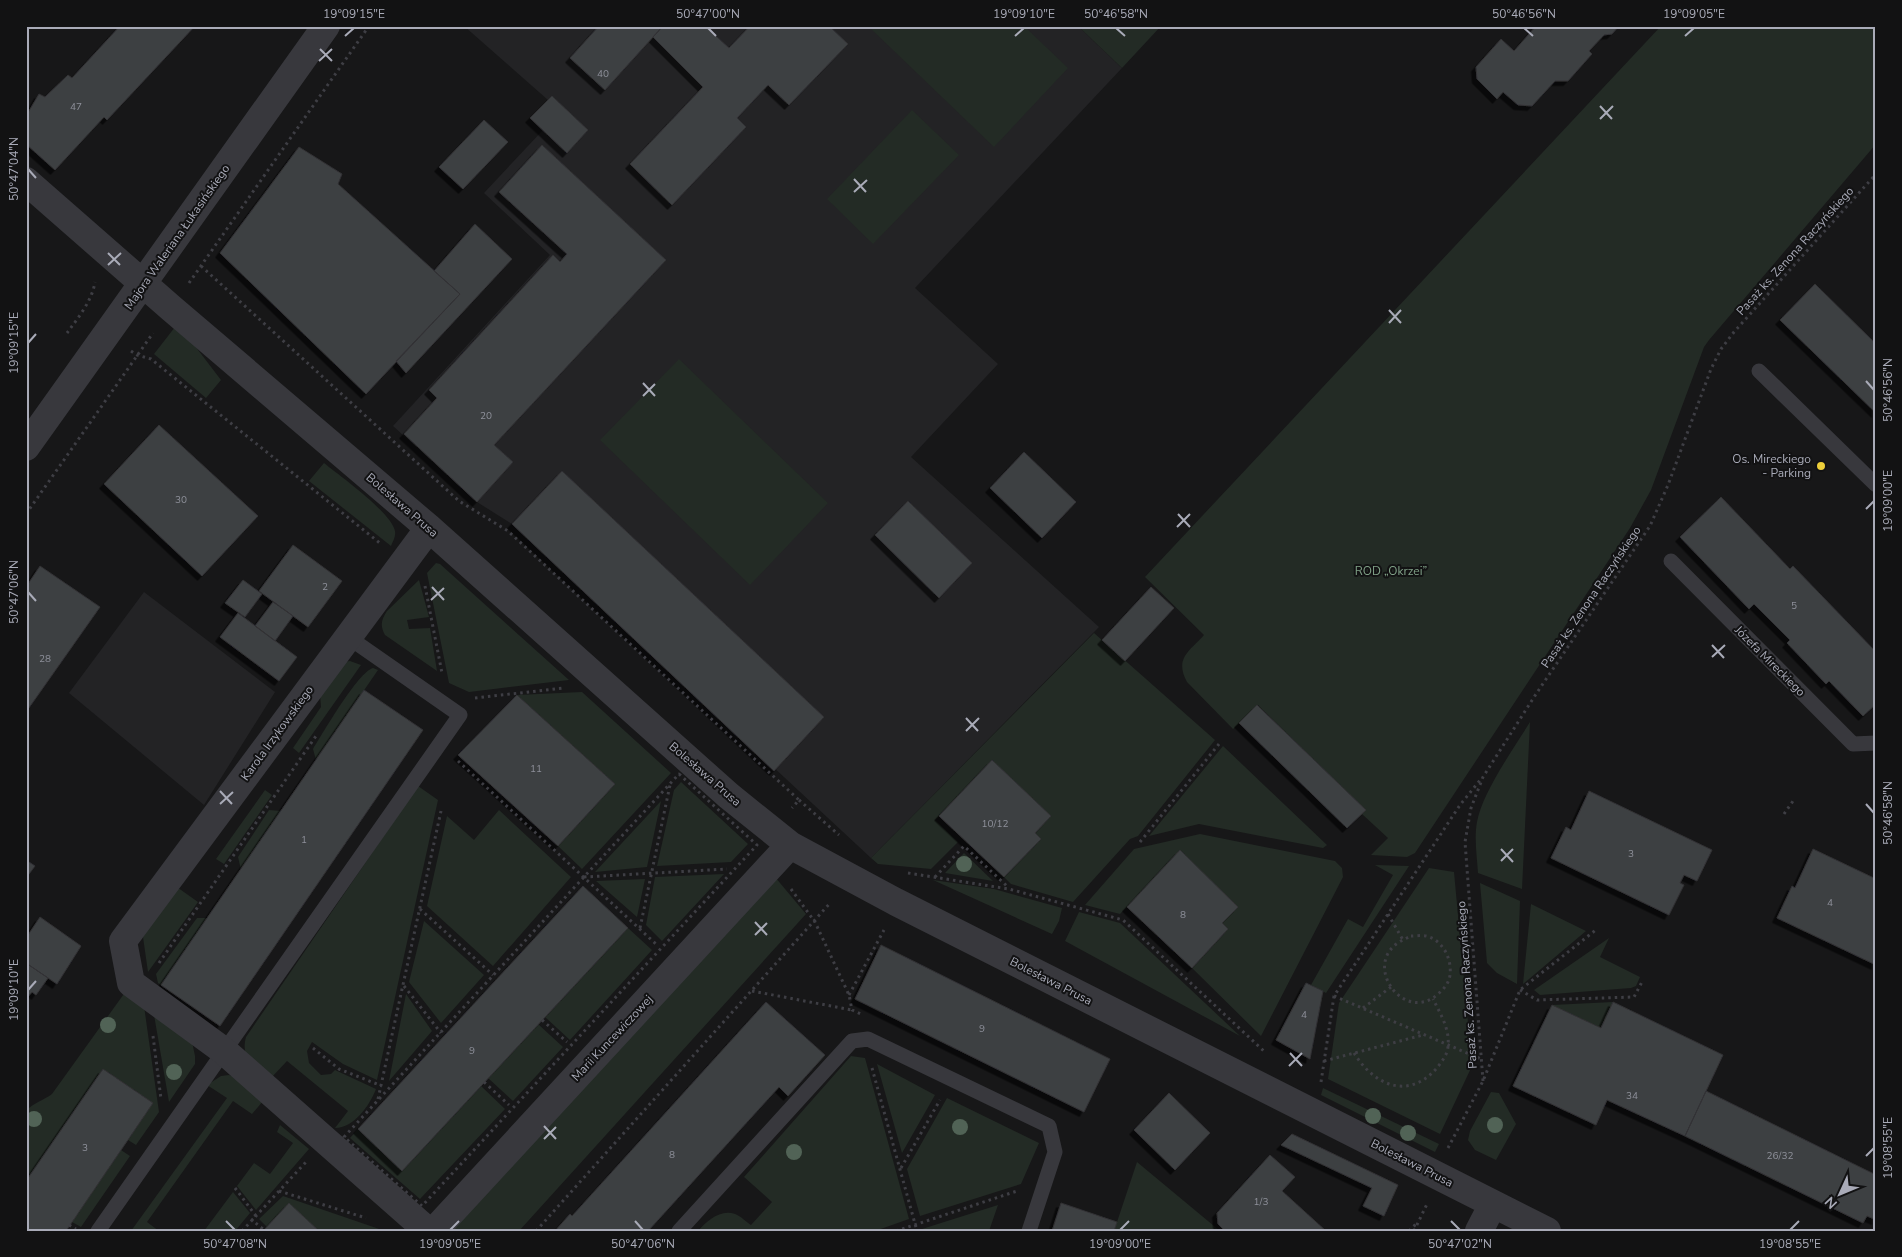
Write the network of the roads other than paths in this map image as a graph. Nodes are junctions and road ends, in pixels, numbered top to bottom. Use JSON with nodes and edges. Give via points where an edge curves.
{"nodes":[{"id":1,"x":326,"y":26,"type":"edge"},
{"id":2,"x":26,"y":181,"type":"edge"},
{"id":3,"x":144,"y":284,"type":"junction"},
{"id":4,"x":1758,"y":371,"type":"dead end"},
{"id":5,"x":26,"y":447,"type":"edge"},
{"id":6,"x":1876,"y":485,"type":"edge"},
{"id":7,"x":429,"y":528,"type":"junction"},
{"id":8,"x":1671,"y":561,"type":"dead end"},
{"id":9,"x":348,"y":637,"type":"junction"},
{"id":10,"x":1876,"y":743,"type":"edge"},
{"id":11,"x":790,"y":845,"type":"junction"},
{"id":12,"x":224,"y":1051,"type":"junction"},
{"id":13,"x":1493,"y":1204,"type":"junction"},
{"id":14,"x":98,"y":1231,"type":"edge"},
{"id":15,"x":428,"y":1231,"type":"edge"},
{"id":16,"x":434,"y":1231,"type":"edge"},
{"id":17,"x":679,"y":1231,"type":"edge"},
{"id":18,"x":1029,"y":1231,"type":"edge"},
{"id":19,"x":1479,"y":1231,"type":"edge"},
{"id":20,"x":1547,"y":1231,"type":"edge"}],
"edges":[{"from":1,"to":3,"type":"street","name":"Majora Waleriana Łukasińskiego"},
{"from":2,"to":3,"type":"street","name":"Bolesława Prusa"},
{"from":3,"to":5,"type":"street","name":"Majora Waleriana Łukasińskiego"},
{"from":3,"to":7,"type":"street","name":"Bolesława Prusa"},
{"from":4,"to":6,"type":"lane"},
{"from":7,"to":9,"type":"street","name":"Karola Irzykowskiego"},
{"from":7,"to":11,"type":"street","name":"Bolesława Prusa","via":[[729,796]]},
{"from":8,"to":10,"type":"lane","name":"Józefa Mireckiego","via":[[1853,744]]},
{"from":9,"to":12,"type":"street","name":"Karola Irzykowskiego","via":[[123,941],[131,983]]},
{"from":9,"to":12,"type":"lane","via":[[460,715]]},
{"from":11,"to":13,"type":"street","name":"Bolesława Prusa","via":[[896,902]]},
{"from":11,"to":16,"type":"street","name":"Marii Kuncewiczowej"},
{"from":12,"to":14,"type":"lane"},
{"from":12,"to":15,"type":"street","name":"Karola Irzykowskiego"},
{"from":13,"to":19,"type":"street"},
{"from":13,"to":20,"type":"street","name":"Bolesława Prusa"},
{"from":17,"to":18,"type":"lane","via":[[852,1041],[868,1040],[1049,1126],[1055,1152]]}]}
